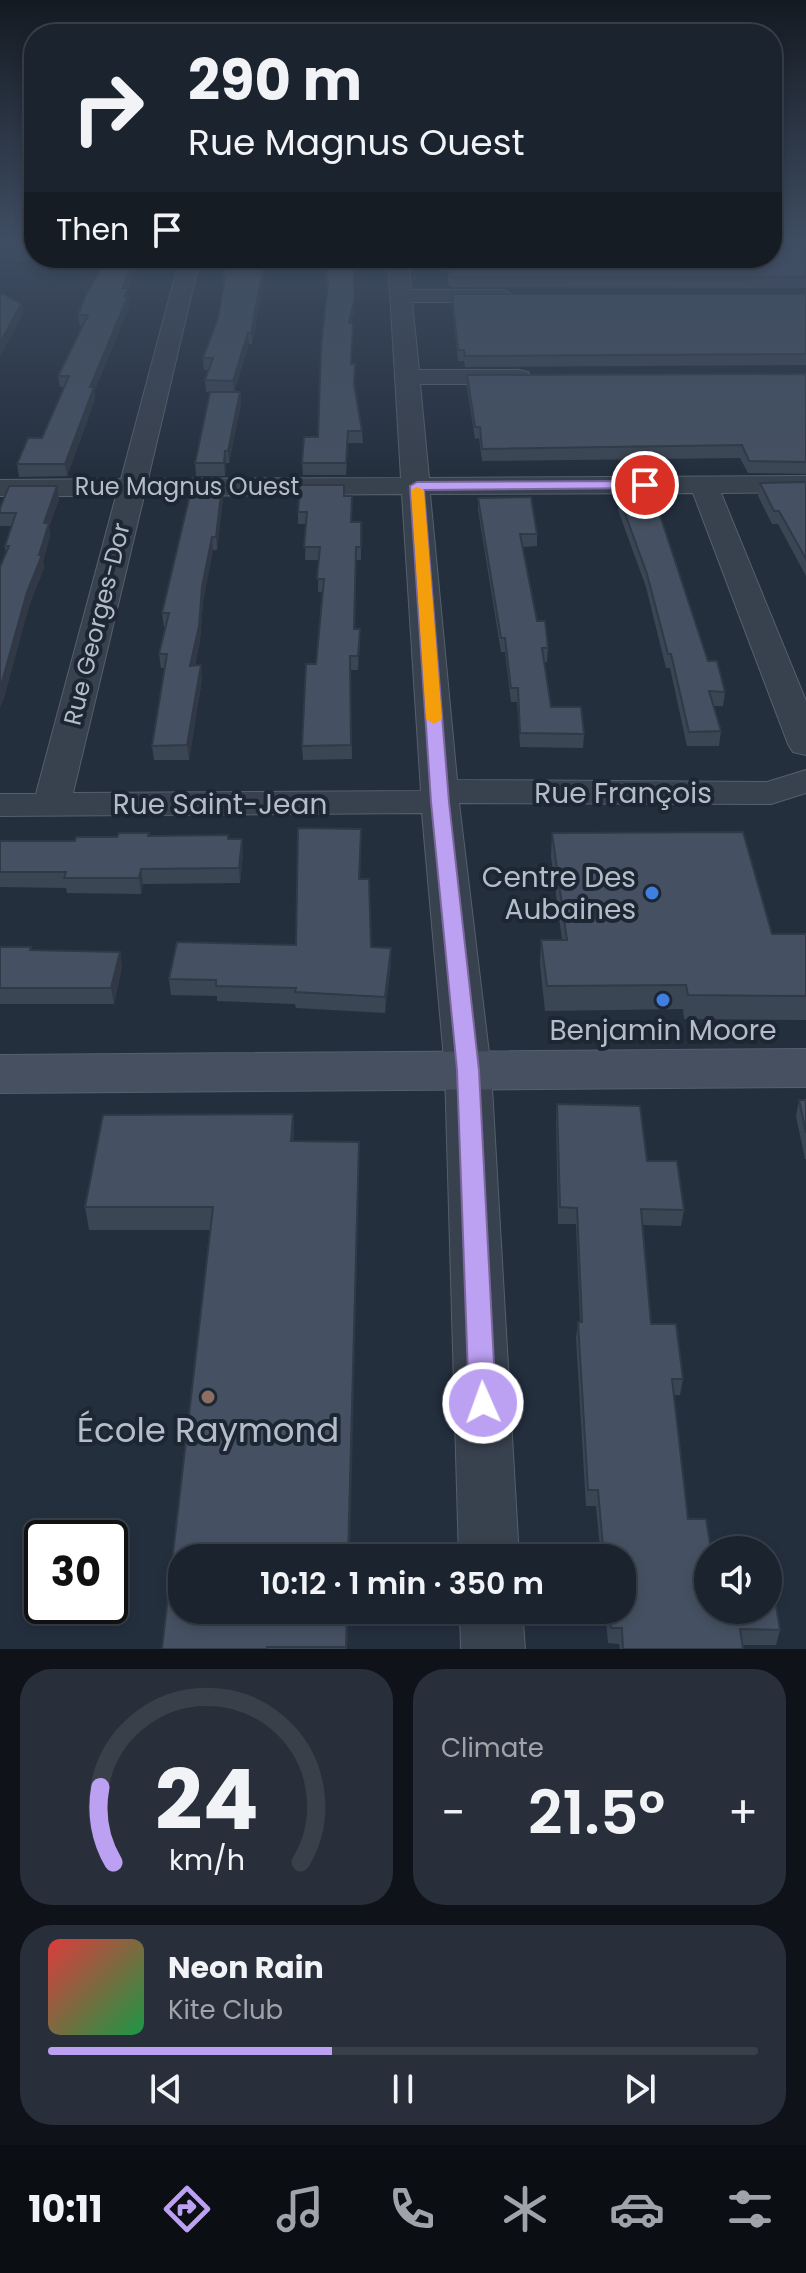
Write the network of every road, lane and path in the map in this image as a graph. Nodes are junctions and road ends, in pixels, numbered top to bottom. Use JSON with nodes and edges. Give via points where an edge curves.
{"nodes":[{"id":1,"x":175,"y":318,"type":"edge"},
{"id":2,"x":402,"y":318,"type":"edge"},
{"id":3,"x":406,"y":377,"type":"junction"},
{"id":4,"x":539,"y":377,"type":"edge"},
{"id":5,"x":806,"y":484,"type":"edge"},
{"id":6,"x":704,"y":485,"type":"junction"},
{"id":7,"x":417,"y":486,"type":"junction"},
{"id":8,"x":131,"y":487,"type":"junction"},
{"id":9,"x":0,"y":488,"type":"edge"},
{"id":10,"x":806,"y":744,"type":"edge"},
{"id":11,"x":806,"y":781,"type":"edge"},
{"id":12,"x":439,"y":796,"type":"junction"},
{"id":13,"x":0,"y":805,"type":"edge"},
{"id":14,"x":52,"y":805,"type":"junction"},
{"id":15,"x":806,"y":1068,"type":"edge"},
{"id":16,"x":468,"y":1070,"type":"junction"},
{"id":17,"x":0,"y":1074,"type":"edge"},
{"id":18,"x":488,"y":1544,"type":"edge"},
{"id":19,"x":492,"y":1624,"type":"edge"},
{"id":20,"x":493,"y":1649,"type":"edge"}],
"edges":[{"from":1,"to":8,"type":"street","name":"Rue Georges-Dor"},
{"from":2,"to":3,"type":"street"},
{"from":3,"to":4,"type":"street"},
{"from":3,"to":7,"type":"street"},
{"from":5,"to":6,"type":"street","name":"Rue Magnus Ouest"},
{"from":6,"to":7,"type":"street","name":"Rue Magnus Ouest"},
{"from":6,"to":10,"type":"street"},
{"from":7,"to":8,"type":"street","name":"Rue Magnus Ouest"},
{"from":7,"to":12,"type":"street"},
{"from":8,"to":9,"type":"street","name":"Rue Magnus Ouest"},
{"from":8,"to":14,"type":"street","name":"Rue Georges-Dor"},
{"from":11,"to":12,"type":"street","name":"Rue François","via":[[771,793]]},
{"from":12,"to":14,"type":"street","name":"Rue Saint-Jean"},
{"from":12,"to":16,"type":"street"},
{"from":13,"to":14,"type":"street","name":"Rue Saint-Jean"},
{"from":15,"to":16,"type":"street"},
{"from":16,"to":17,"type":"street"},
{"from":16,"to":18,"type":"street"},
{"from":19,"to":20,"type":"street"}]}
